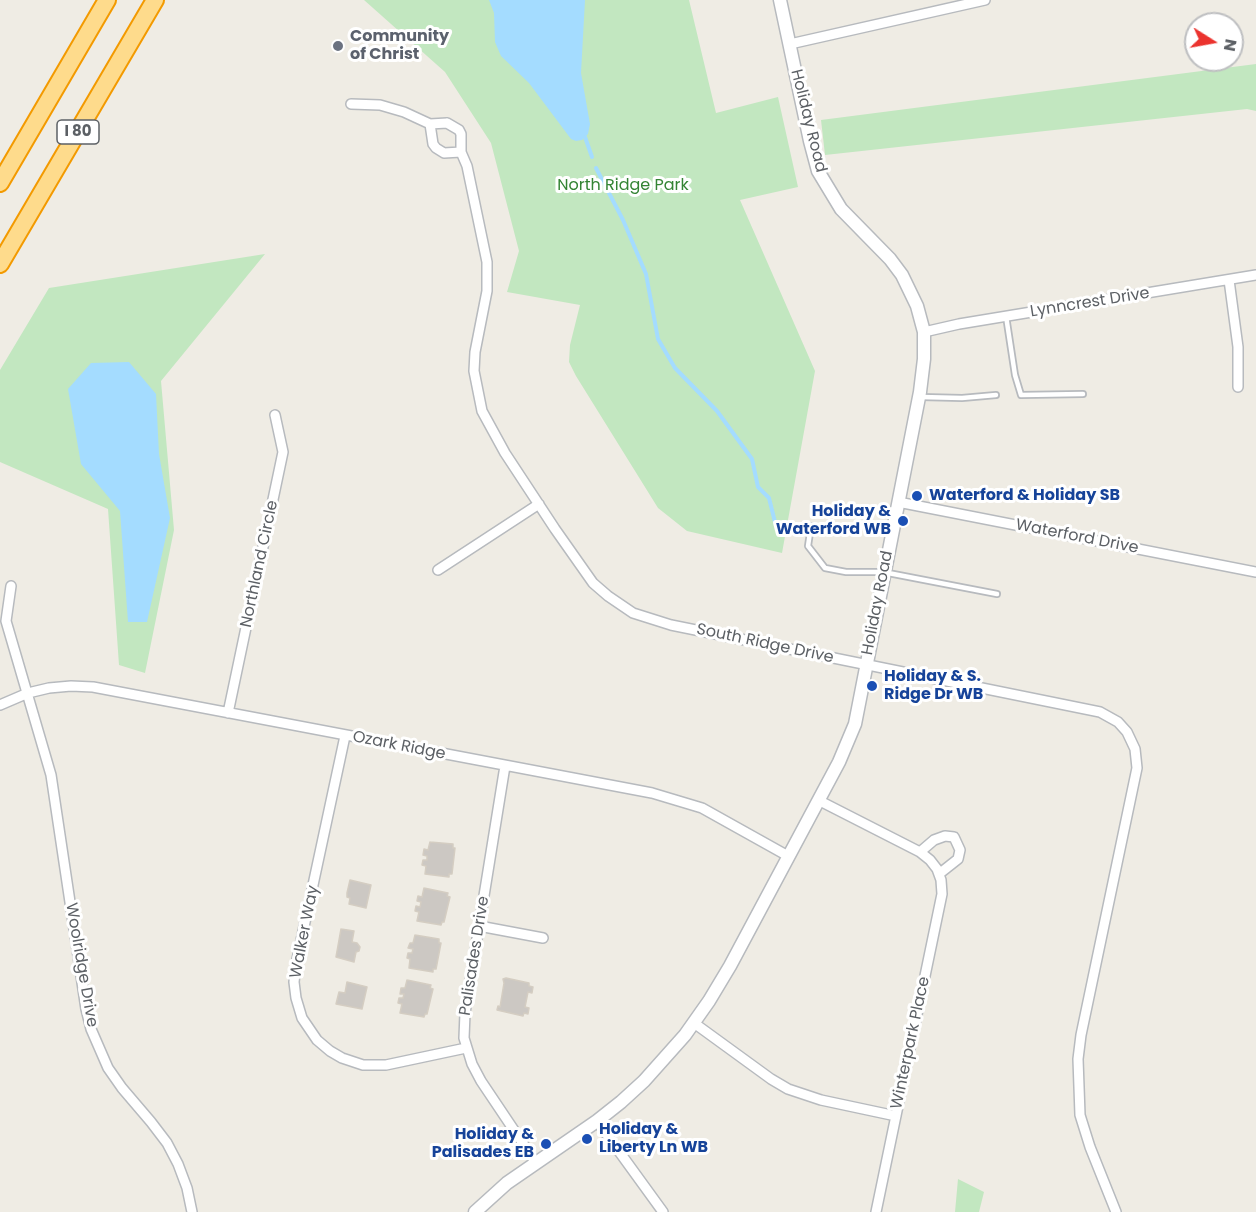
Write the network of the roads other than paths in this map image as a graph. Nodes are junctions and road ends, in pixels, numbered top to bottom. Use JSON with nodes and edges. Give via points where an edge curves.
{"nodes":[{"id":1,"x":107,"y":0,"type":"edge"},
{"id":2,"x":155,"y":0,"type":"edge"},
{"id":3,"x":780,"y":0,"type":"edge"},
{"id":4,"x":985,"y":0,"type":"edge"},
{"id":5,"x":790,"y":44,"type":"junction"},
{"id":6,"x":351,"y":104,"type":"dead end"},
{"id":7,"x":430,"y":124,"type":"junction"},
{"id":8,"x":461,"y":152,"type":"junction"},
{"id":9,"x":0,"y":183,"type":"edge"},
{"id":10,"x":0,"y":264,"type":"edge"},
{"id":11,"x":1256,"y":275,"type":"edge"},
{"id":12,"x":1229,"y":280,"type":"junction"},
{"id":13,"x":1006,"y":316,"type":"junction"},
{"id":14,"x":924,"y":332,"type":"junction"},
{"id":15,"x":1238,"y":387,"type":"dead end"},
{"id":16,"x":1083,"y":394,"type":"dead end"},
{"id":17,"x":996,"y":395,"type":"dead end"},
{"id":18,"x":919,"y":396,"type":"junction"},
{"id":19,"x":275,"y":415,"type":"dead end"},
{"id":20,"x":898,"y":502,"type":"junction"},
{"id":21,"x":539,"y":504,"type":"junction"},
{"id":22,"x":811,"y":526,"type":"dead end"},
{"id":23,"x":438,"y":570,"type":"dead end"},
{"id":24,"x":883,"y":572,"type":"junction"},
{"id":25,"x":1256,"y":572,"type":"edge"},
{"id":26,"x":11,"y":586,"type":"dead end"},
{"id":27,"x":997,"y":594,"type":"dead end"},
{"id":28,"x":866,"y":665,"type":"junction"},
{"id":29,"x":28,"y":693,"type":"junction"},
{"id":30,"x":0,"y":705,"type":"edge"},
{"id":31,"x":228,"y":713,"type":"junction"},
{"id":32,"x":345,"y":736,"type":"junction"},
{"id":33,"x":505,"y":766,"type":"junction"},
{"id":34,"x":818,"y":800,"type":"junction"},
{"id":35,"x":920,"y":852,"type":"junction"},
{"id":36,"x":788,"y":855,"type":"junction"},
{"id":37,"x":939,"y":874,"type":"junction"},
{"id":38,"x":479,"y":926,"type":"junction"},
{"id":39,"x":543,"y":938,"type":"dead end"},
{"id":40,"x":694,"y":1023,"type":"junction"},
{"id":41,"x":466,"y":1048,"type":"junction"},
{"id":42,"x":896,"y":1116,"type":"junction"},
{"id":43,"x":597,"y":1121,"type":"junction"},
{"id":44,"x":536,"y":1163,"type":"junction"},
{"id":45,"x":192,"y":1212,"type":"edge"},
{"id":46,"x":475,"y":1212,"type":"edge"},
{"id":47,"x":663,"y":1212,"type":"edge"},
{"id":48,"x":876,"y":1212,"type":"edge"},
{"id":49,"x":1116,"y":1212,"type":"edge"}],
"edges":[{"from":1,"to":9,"type":"highway","number":"I 80"},
{"from":2,"to":10,"type":"highway","number":"I 80"},
{"from":3,"to":5,"type":"street","name":"Holiday Road"},
{"from":4,"to":5,"type":"street"},
{"from":5,"to":14,"type":"street","name":"Holiday Road","via":[[818,171],[841,209],[902,275]]},
{"from":6,"to":7,"type":"street","name":"South Ridge Drive","via":[[380,105]]},
{"from":7,"to":8,"type":"street","via":[[436,148],[444,153]]},
{"from":7,"to":8,"type":"street","name":"South Ridge Drive","via":[[455,126],[461,134]]},
{"from":8,"to":21,"type":"street","name":"South Ridge Drive","via":[[487,262],[487,291],[475,352],[478,397],[488,423]]},
{"from":11,"to":12,"type":"street","name":"Lynncrest Drive"},
{"from":12,"to":13,"type":"street","name":"Lynncrest Drive"},
{"from":12,"to":15,"type":"street","via":[[1238,347]]},
{"from":13,"to":14,"type":"street","name":"Lynncrest Drive"},
{"from":13,"to":16,"type":"lane","via":[[1021,395]]},
{"from":14,"to":18,"type":"street","name":"Holiday Road"},
{"from":17,"to":18,"type":"lane"},
{"from":18,"to":20,"type":"street","name":"Holiday Road"},
{"from":19,"to":31,"type":"street","name":"Northland Circle","via":[[283,452]]},
{"from":20,"to":24,"type":"street","name":"Holiday Road"},
{"from":20,"to":25,"type":"street","name":"Waterford Drive"},
{"from":21,"to":23,"type":"street"},
{"from":21,"to":28,"type":"street","name":"South Ridge Drive","via":[[593,583],[633,613],[671,625]]},
{"from":22,"to":24,"type":"lane","via":[[808,546],[825,568]]},
{"from":24,"to":27,"type":"lane"},
{"from":24,"to":28,"type":"street","name":"Holiday Road"},
{"from":26,"to":29,"type":"street","name":"Woolridge Drive","via":[[6,621]]},
{"from":28,"to":34,"type":"street","name":"Holiday Road","via":[[855,724]]},
{"from":28,"to":49,"type":"street","name":"South Ridge Drive","via":[[1100,712],[1118,722],[1132,741],[1137,768],[1078,1059],[1080,1115]]},
{"from":29,"to":30,"type":"street","name":"Ozark Ridge"},
{"from":29,"to":31,"type":"street","name":"Ozark Ridge","via":[[71,686],[93,687]]},
{"from":29,"to":45,"type":"street","name":"Woolridge Drive","via":[[51,775],[91,1029],[117,1081],[167,1143],[187,1188]]},
{"from":31,"to":32,"type":"street","name":"Ozark Ridge"},
{"from":32,"to":33,"type":"street","name":"Ozark Ridge"},
{"from":32,"to":41,"type":"street","name":"Walker Way","via":[[296,964],[294,982],[302,1018],[330,1051],[363,1065],[386,1065]]},
{"from":33,"to":36,"type":"street","name":"Ozark Ridge","via":[[651,792],[702,808]]},
{"from":33,"to":38,"type":"street","name":"Palisades Drive"},
{"from":34,"to":35,"type":"street"},
{"from":34,"to":36,"type":"street","name":"Holiday Road"},
{"from":35,"to":37,"type":"street"},
{"from":35,"to":37,"type":"street","via":[[934,840],[954,837],[960,850],[958,859]]},
{"from":36,"to":40,"type":"street","name":"Holiday Road","via":[[730,966]]},
{"from":37,"to":42,"type":"street","name":"Winterpark Place","via":[[942,894]]},
{"from":38,"to":39,"type":"street"},
{"from":38,"to":41,"type":"street","name":"Palisades Drive","via":[[465,1013]]},
{"from":40,"to":42,"type":"street","via":[[788,1089]]},
{"from":40,"to":43,"type":"street","name":"Holiday Road","via":[[644,1081]]},
{"from":41,"to":44,"type":"street","name":"Palisades Drive","via":[[481,1082]]},
{"from":42,"to":48,"type":"street","name":"Winterpark Place"},
{"from":43,"to":44,"type":"street","name":"Holiday Road"},
{"from":43,"to":47,"type":"street"},
{"from":44,"to":46,"type":"street","name":"Holiday Road"}]}
